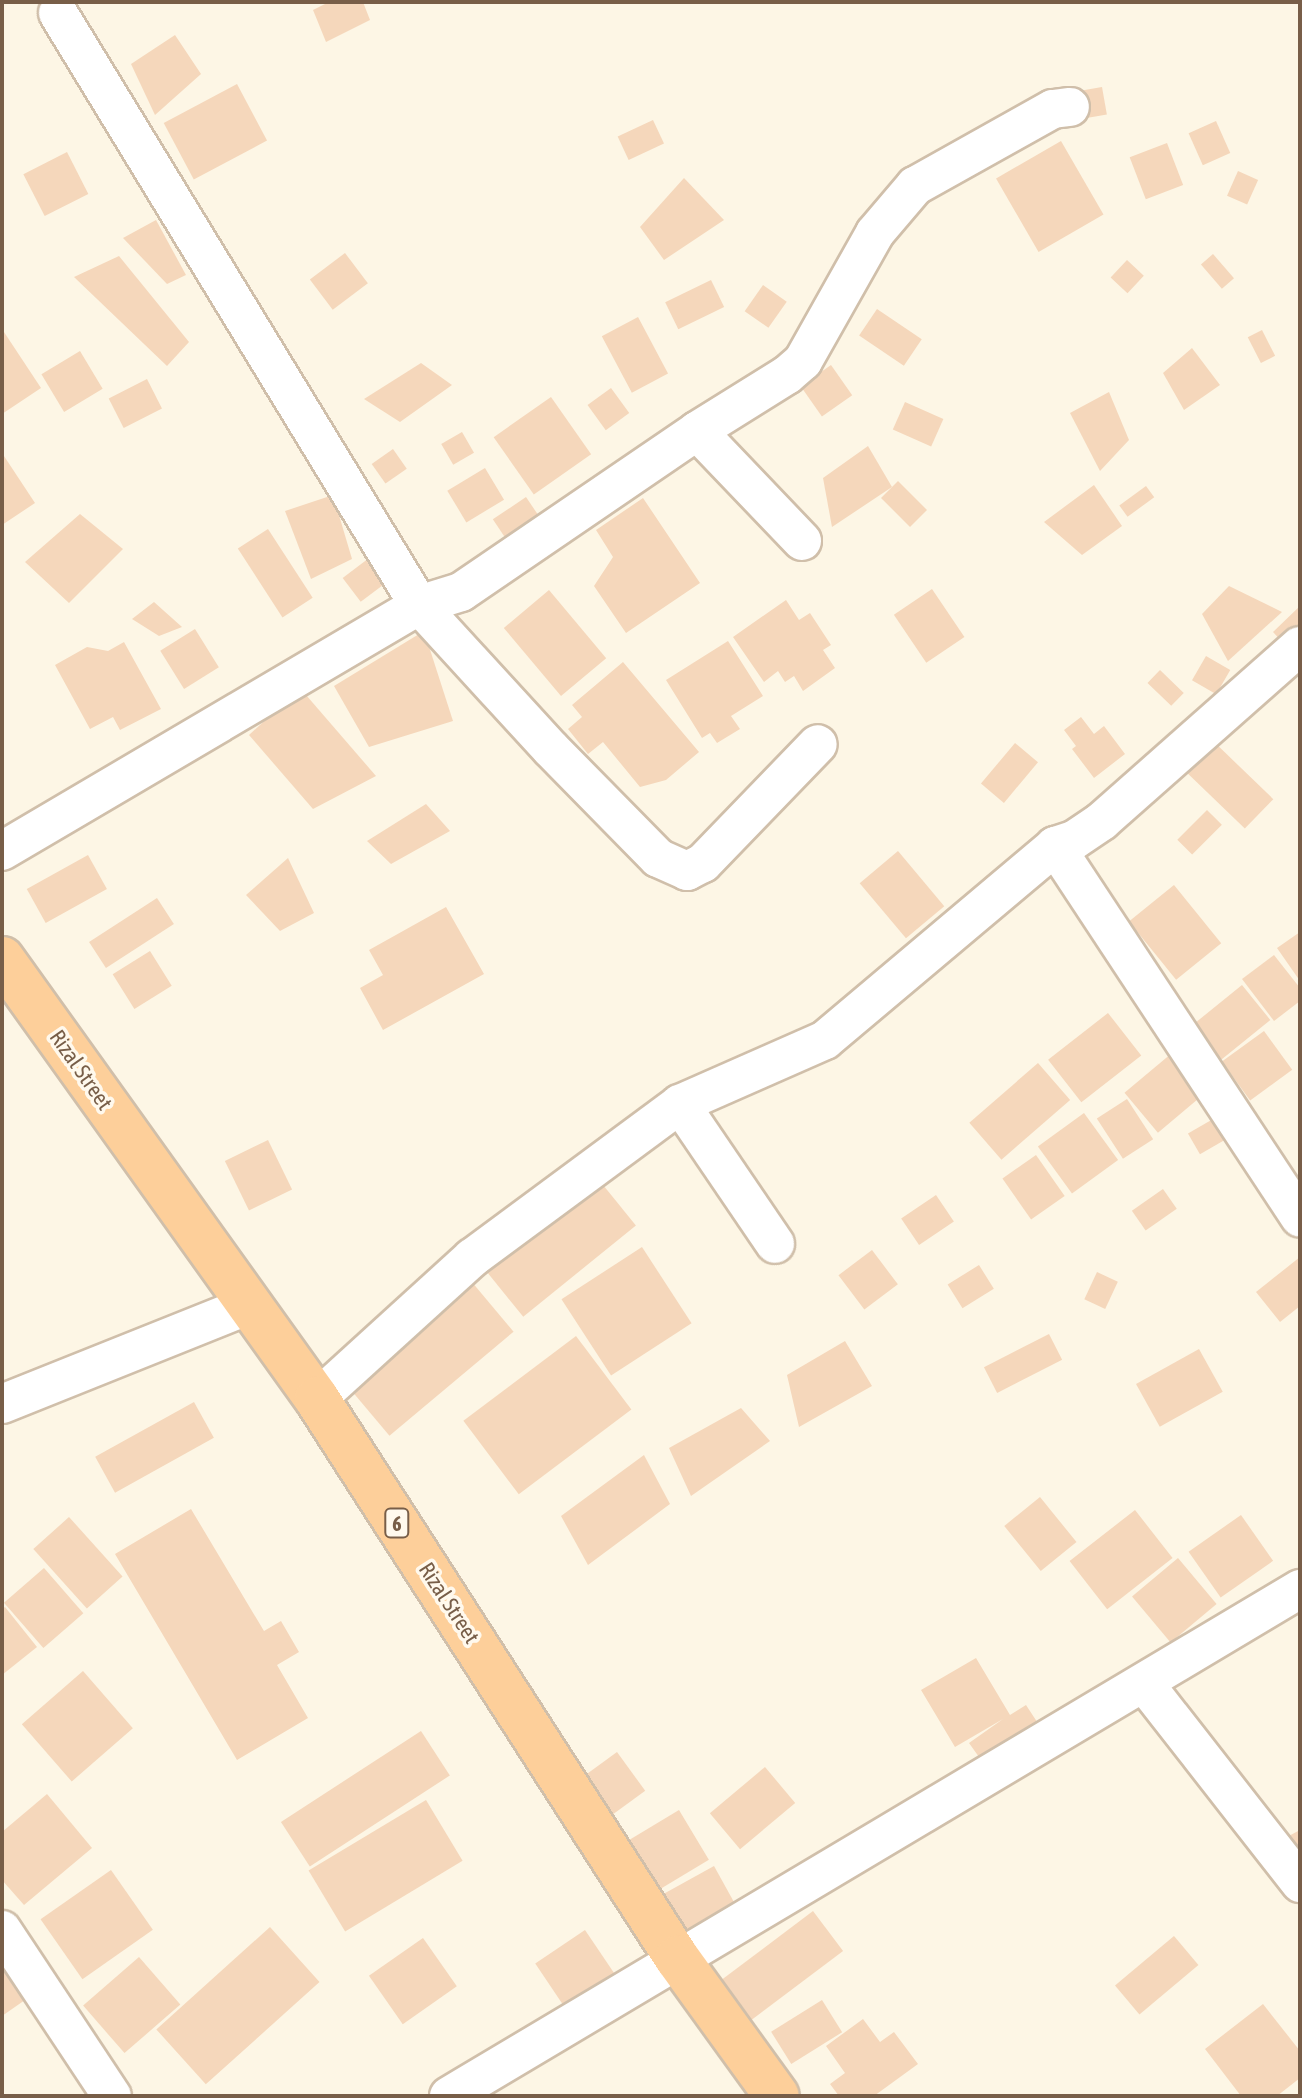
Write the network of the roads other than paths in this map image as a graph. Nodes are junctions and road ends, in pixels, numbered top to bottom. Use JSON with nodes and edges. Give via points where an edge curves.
{"nodes":[{"id":1,"x":58,"y":13,"type":"dead end"},
{"id":2,"x":1070,"y":107,"type":"dead end"},
{"id":3,"x":697,"y":431,"type":"junction"},
{"id":4,"x":802,"y":541,"type":"dead end"},
{"id":5,"x":419,"y":605,"type":"junction"},
{"id":6,"x":1300,"y":646,"type":"edge"},
{"id":7,"x":818,"y":744,"type":"dead end"},
{"id":8,"x":1055,"y":846,"type":"junction"},
{"id":9,"x":2,"y":851,"type":"edge"},
{"id":10,"x":2,"y":959,"type":"edge"},
{"id":11,"x":680,"y":1104,"type":"junction"},
{"id":12,"x":1300,"y":1218,"type":"edge"},
{"id":13,"x":775,"y":1244,"type":"dead end"},
{"id":14,"x":249,"y":1305,"type":"junction"},
{"id":15,"x":317,"y":1399,"type":"junction"},
{"id":16,"x":2,"y":1404,"type":"edge"},
{"id":17,"x":1300,"y":1589,"type":"edge"},
{"id":18,"x":1144,"y":1683,"type":"junction"},
{"id":19,"x":1300,"y":1883,"type":"edge"},
{"id":20,"x":2,"y":1930,"type":"edge"},
{"id":21,"x":677,"y":1958,"type":"junction"},
{"id":22,"x":112,"y":2096,"type":"edge"},
{"id":23,"x":449,"y":2096,"type":"edge"},
{"id":24,"x":777,"y":2096,"type":"edge"}],
"edges":[{"from":1,"to":5,"type":"street"},
{"from":2,"to":3,"type":"street","via":[[1053,109],[915,186],[875,233],[803,361]]},
{"from":3,"to":4,"type":"street"},
{"from":3,"to":5,"type":"street","via":[[461,592]]},
{"from":5,"to":7,"type":"street","via":[[658,858],[687,871],[703,863]]},
{"from":5,"to":9,"type":"street"},
{"from":6,"to":8,"type":"street","via":[[1102,821]]},
{"from":8,"to":11,"type":"street","via":[[825,1040]]},
{"from":8,"to":12,"type":"street"},
{"from":10,"to":14,"type":"highway","name":"Rizal Street","number":"6"},
{"from":11,"to":13,"type":"street"},
{"from":11,"to":15,"type":"street","via":[[472,1258]]},
{"from":14,"to":15,"type":"highway","name":"Rizal Street","number":"6"},
{"from":14,"to":16,"type":"street"},
{"from":15,"to":21,"type":"highway","name":"Rizal Street","number":"6"},
{"from":17,"to":18,"type":"street"},
{"from":18,"to":19,"type":"street"},
{"from":18,"to":21,"type":"street"},
{"from":20,"to":22,"type":"street"},
{"from":21,"to":23,"type":"street"},
{"from":21,"to":24,"type":"highway","name":"Rizal Street","number":"6"}]}
